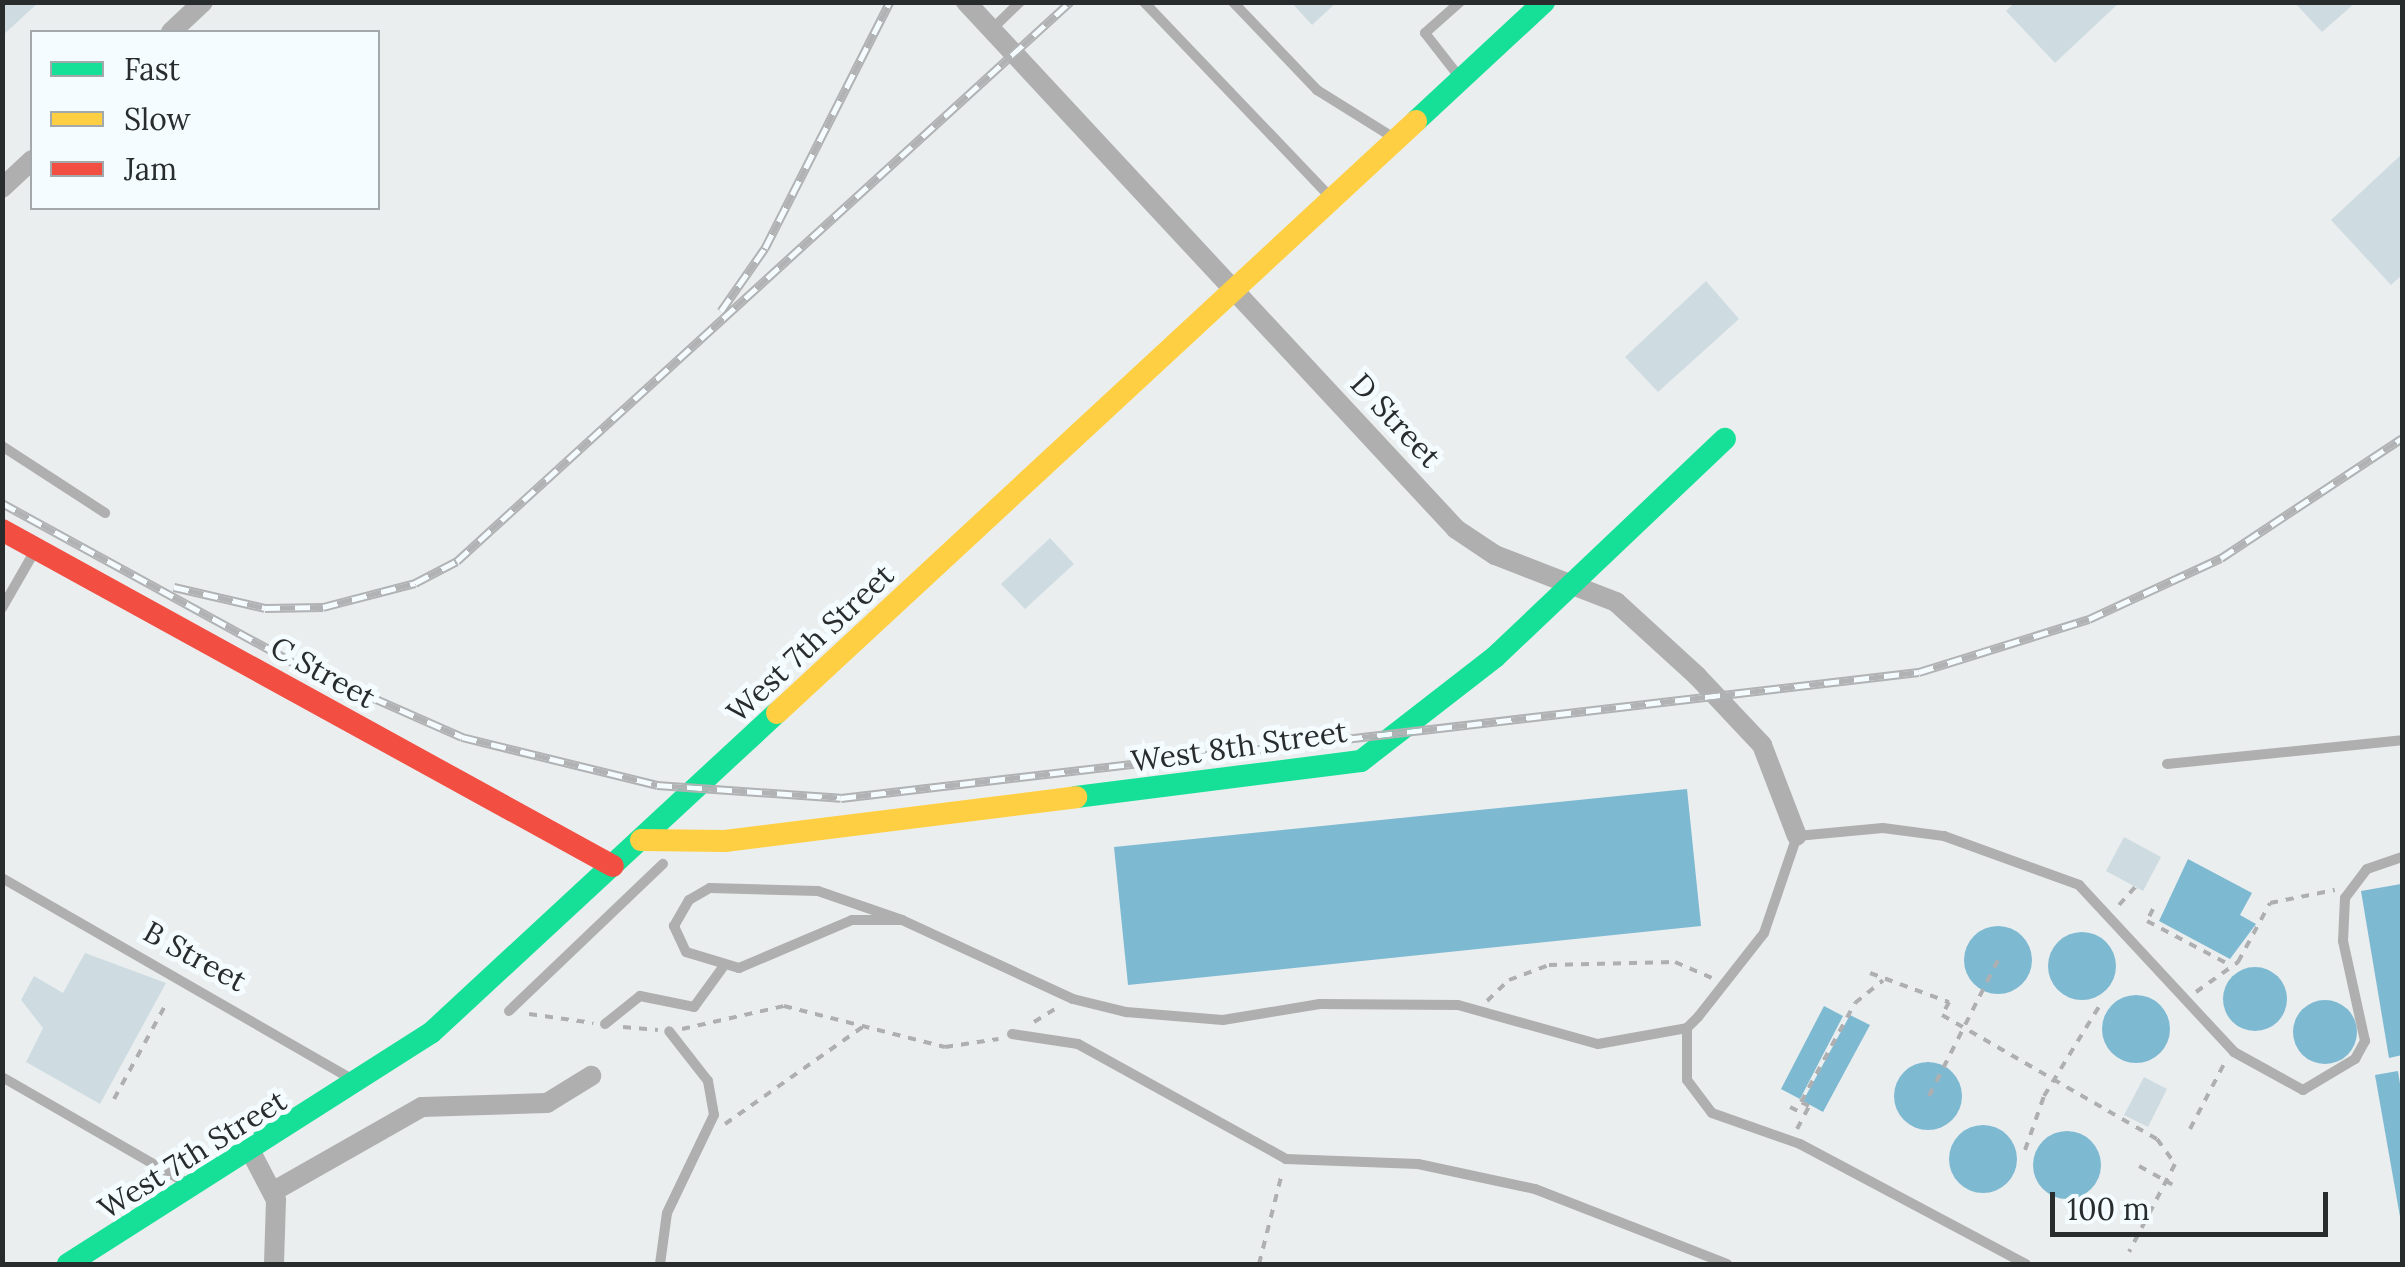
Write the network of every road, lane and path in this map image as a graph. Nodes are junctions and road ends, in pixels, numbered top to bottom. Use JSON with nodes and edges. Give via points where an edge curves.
{"nodes":[{"id":1,"x":203,"y":2,"type":"edge"},
{"id":2,"x":966,"y":2,"type":"edge"},
{"id":3,"x":1020,"y":2,"type":"edge"},
{"id":4,"x":1144,"y":2,"type":"edge"},
{"id":5,"x":1232,"y":2,"type":"edge"},
{"id":6,"x":1460,"y":2,"type":"edge"},
{"id":7,"x":1544,"y":2,"type":"edge"},
{"id":8,"x":172,"y":30,"type":"edge"},
{"id":9,"x":992,"y":30,"type":"junction"},
{"id":10,"x":1461,"y":79,"type":"junction"},
{"id":11,"x":1396,"y":139,"type":"junction"},
{"id":12,"x":30,"y":162,"type":"edge"},
{"id":13,"x":2,"y":188,"type":"edge"},
{"id":14,"x":1332,"y":198,"type":"junction"},
{"id":15,"x":1233,"y":290,"type":"junction"},
{"id":16,"x":1724,"y":439,"type":"dead end"},
{"id":17,"x":2,"y":446,"type":"edge"},
{"id":18,"x":105,"y":513,"type":"dead end"},
{"id":19,"x":2,"y":530,"type":"edge"},
{"id":20,"x":36,"y":549,"type":"junction"},
{"id":21,"x":1571,"y":581,"type":"junction"},
{"id":22,"x":2,"y":608,"type":"edge"},
{"id":23,"x":2402,"y":740,"type":"edge"},
{"id":24,"x":2167,"y":764,"type":"dead end"},
{"id":25,"x":1797,"y":836,"type":"junction"},
{"id":26,"x":640,"y":840,"type":"junction"},
{"id":27,"x":2402,"y":857,"type":"edge"},
{"id":28,"x":663,"y":864,"type":"dead end"},
{"id":29,"x":614,"y":866,"type":"junction"},
{"id":30,"x":2,"y":878,"type":"edge"},
{"id":31,"x":2136,"y":886,"type":"dead end"},
{"id":32,"x":2350,"y":888,"type":"junction"},
{"id":33,"x":2154,"y":908,"type":"dead end"},
{"id":34,"x":2110,"y":914,"type":"junction"},
{"id":35,"x":902,"y":920,"type":"junction"},
{"id":36,"x":1998,"y":960,"type":"dead end"},
{"id":37,"x":2232,"y":966,"type":"junction"},
{"id":38,"x":723,"y":968,"type":"junction"},
{"id":39,"x":1870,"y":973,"type":"dead end"},
{"id":40,"x":1883,"y":980,"type":"junction"},
{"id":41,"x":1724,"y":987,"type":"junction"},
{"id":42,"x":1072,"y":999,"type":"junction"},
{"id":43,"x":2184,"y":1001,"type":"junction"},
{"id":44,"x":166,"y":1004,"type":"dead end"},
{"id":45,"x":2100,"y":1005,"type":"dead end"},
{"id":46,"x":1480,"y":1010,"type":"junction"},
{"id":47,"x":509,"y":1011,"type":"joint"},
{"id":48,"x":605,"y":1024,"type":"junction"},
{"id":49,"x":866,"y":1025,"type":"junction"},
{"id":50,"x":1963,"y":1026,"type":"junction"},
{"id":51,"x":1687,"y":1028,"type":"junction"},
{"id":52,"x":669,"y":1031,"type":"junction"},
{"id":53,"x":1012,"y":1034,"type":"junction"},
{"id":54,"x":2234,"y":1052,"type":"junction"},
{"id":55,"x":2056,"y":1074,"type":"junction"},
{"id":56,"x":591,"y":1076,"type":"dead end"},
{"id":57,"x":2,"y":1077,"type":"edge"},
{"id":58,"x":359,"y":1084,"type":"junction"},
{"id":59,"x":1929,"y":1096,"type":"dead end"},
{"id":60,"x":114,"y":1099,"type":"dead end"},
{"id":61,"x":1790,"y":1107,"type":"dead end"},
{"id":62,"x":2200,"y":1109,"type":"junction"},
{"id":63,"x":1804,"y":1114,"type":"junction"},
{"id":64,"x":2209,"y":1114,"type":"dead end"},
{"id":65,"x":2190,"y":1129,"type":"dead end"},
{"id":66,"x":708,"y":1134,"type":"junction"},
{"id":67,"x":1791,"y":1140,"type":"junction"},
{"id":68,"x":2026,"y":1150,"type":"dead end"},
{"id":69,"x":252,"y":1154,"type":"junction"},
{"id":70,"x":1286,"y":1159,"type":"junction"},
{"id":71,"x":2139,"y":1166,"type":"dead end"},
{"id":72,"x":2166,"y":1180,"type":"junction"},
{"id":73,"x":2172,"y":1184,"type":"dead end"},
{"id":74,"x":196,"y":1188,"type":"junction"},
{"id":75,"x":274,"y":1191,"type":"junction"},
{"id":76,"x":2129,"y":1252,"type":"dead end"},
{"id":77,"x":68,"y":1264,"type":"edge"},
{"id":78,"x":274,"y":1264,"type":"edge"},
{"id":79,"x":660,"y":1264,"type":"edge"},
{"id":80,"x":1259,"y":1264,"type":"edge"},
{"id":81,"x":1727,"y":1264,"type":"edge"},
{"id":82,"x":2026,"y":1264,"type":"edge"}],
"edges":[{"from":1,"to":8,"type":"street"},
{"from":2,"to":9,"type":"street","name":"D Street"},
{"from":3,"to":9,"type":"lane"},
{"from":4,"to":14,"type":"lane"},
{"from":5,"to":11,"type":"lane","via":[[1317,90]]},
{"from":6,"to":10,"type":"lane","via":[[1425,33]]},
{"from":7,"to":10,"type":"street","name":"West 7th Street"},
{"from":9,"to":15,"type":"street","name":"D Street"},
{"from":10,"to":11,"type":"street","name":"West 7th Street"},
{"from":11,"to":14,"type":"street","name":"West 7th Street"},
{"from":12,"to":13,"type":"street"},
{"from":14,"to":15,"type":"street","name":"West 7th Street"},
{"from":15,"to":21,"type":"street","name":"D Street","via":[[1456,529],[1496,556]]},
{"from":15,"to":26,"type":"street","name":"West 7th Street"},
{"from":16,"to":21,"type":"street","name":"West 8th Street"},
{"from":17,"to":18,"type":"lane"},
{"from":19,"to":20,"type":"street","name":"C Street"},
{"from":20,"to":22,"type":"lane"},
{"from":20,"to":29,"type":"street","name":"C Street"},
{"from":21,"to":25,"type":"street","name":"D Street","via":[[1616,602],[1762,745]]},
{"from":21,"to":26,"type":"street","name":"West 8th Street","via":[[1402,738],[1361,761],[725,841]]},
{"from":23,"to":24,"type":"lane"},
{"from":25,"to":34,"type":"lane","via":[[1883,828],[1944,836],[2047,869]]},
{"from":25,"to":41,"type":"lane","via":[[1764,933]]},
{"from":26,"to":29,"type":"street","name":"West 7th Street"},
{"from":27,"to":32,"type":"lane","via":[[2368,869]]},
{"from":28,"to":47,"type":"lane"},
{"from":29,"to":58,"type":"street","name":"West 7th Street","via":[[431,1032]]},
{"from":30,"to":58,"type":"lane","name":"B Street"},
{"from":31,"to":34,"type":"path"},
{"from":32,"to":37,"type":"path","via":[[2270,903]]},
{"from":32,"to":54,"type":"lane","via":[[2343,941],[2365,1029],[2361,1051],[2303,1090]]},
{"from":33,"to":37,"type":"path","via":[[2147,921]]},
{"from":34,"to":43,"type":"lane"},
{"from":35,"to":38,"type":"lane","via":[[852,920]]},
{"from":35,"to":38,"type":"lane","via":[[818,891],[710,888],[689,900],[674,926],[686,952]]},
{"from":35,"to":42,"type":"lane"},
{"from":36,"to":50,"type":"path"},
{"from":37,"to":43,"type":"path"},
{"from":38,"to":48,"type":"lane","via":[[694,1007],[640,996]]},
{"from":39,"to":40,"type":"path"},
{"from":40,"to":50,"type":"path","via":[[1949,1002],[1942,1015]]},
{"from":40,"to":63,"type":"path","via":[[1855,1002],[1801,1102]]},
{"from":41,"to":46,"type":"path","via":[[1674,962],[1549,965],[1508,980]]},
{"from":41,"to":51,"type":"lane"},
{"from":42,"to":46,"type":"lane","via":[[1189,1020],[1356,1002]]},
{"from":42,"to":53,"type":"path"},
{"from":43,"to":54,"type":"lane"},
{"from":44,"to":60,"type":"path"},
{"from":45,"to":55,"type":"path"},
{"from":46,"to":51,"type":"lane","via":[[1598,1044]]},
{"from":47,"to":48,"type":"path"},
{"from":48,"to":52,"type":"path"},
{"from":49,"to":52,"type":"path","via":[[784,1006]]},
{"from":49,"to":53,"type":"path","via":[[956,1048]]},
{"from":49,"to":66,"type":"path"},
{"from":50,"to":55,"type":"path"},
{"from":50,"to":59,"type":"path"},
{"from":51,"to":67,"type":"lane","via":[[1683,1066],[1702,1104]]},
{"from":52,"to":66,"type":"lane","via":[[708,1081]]},
{"from":53,"to":70,"type":"lane","via":[[1078,1044]]},
{"from":54,"to":62,"type":"path"},
{"from":55,"to":68,"type":"path"},
{"from":55,"to":72,"type":"path","via":[[2157,1139],[2174,1164]]},
{"from":56,"to":75,"type":"street","via":[[547,1103],[422,1108]]},
{"from":57,"to":74,"type":"lane"},
{"from":58,"to":69,"type":"street","name":"West 7th Street"},
{"from":61,"to":63,"type":"path"},
{"from":62,"to":64,"type":"path"},
{"from":62,"to":65,"type":"path"},
{"from":63,"to":67,"type":"path"},
{"from":66,"to":79,"type":"lane","via":[[667,1213]]},
{"from":67,"to":82,"type":"lane"},
{"from":69,"to":74,"type":"street","name":"West 7th Street"},
{"from":69,"to":75,"type":"street"},
{"from":70,"to":80,"type":"path"},
{"from":70,"to":81,"type":"lane","via":[[1418,1164],[1536,1189]]},
{"from":71,"to":72,"type":"path"},
{"from":72,"to":73,"type":"path"},
{"from":72,"to":76,"type":"path"},
{"from":74,"to":77,"type":"street","name":"West 7th Street"},
{"from":75,"to":78,"type":"street"}]}
